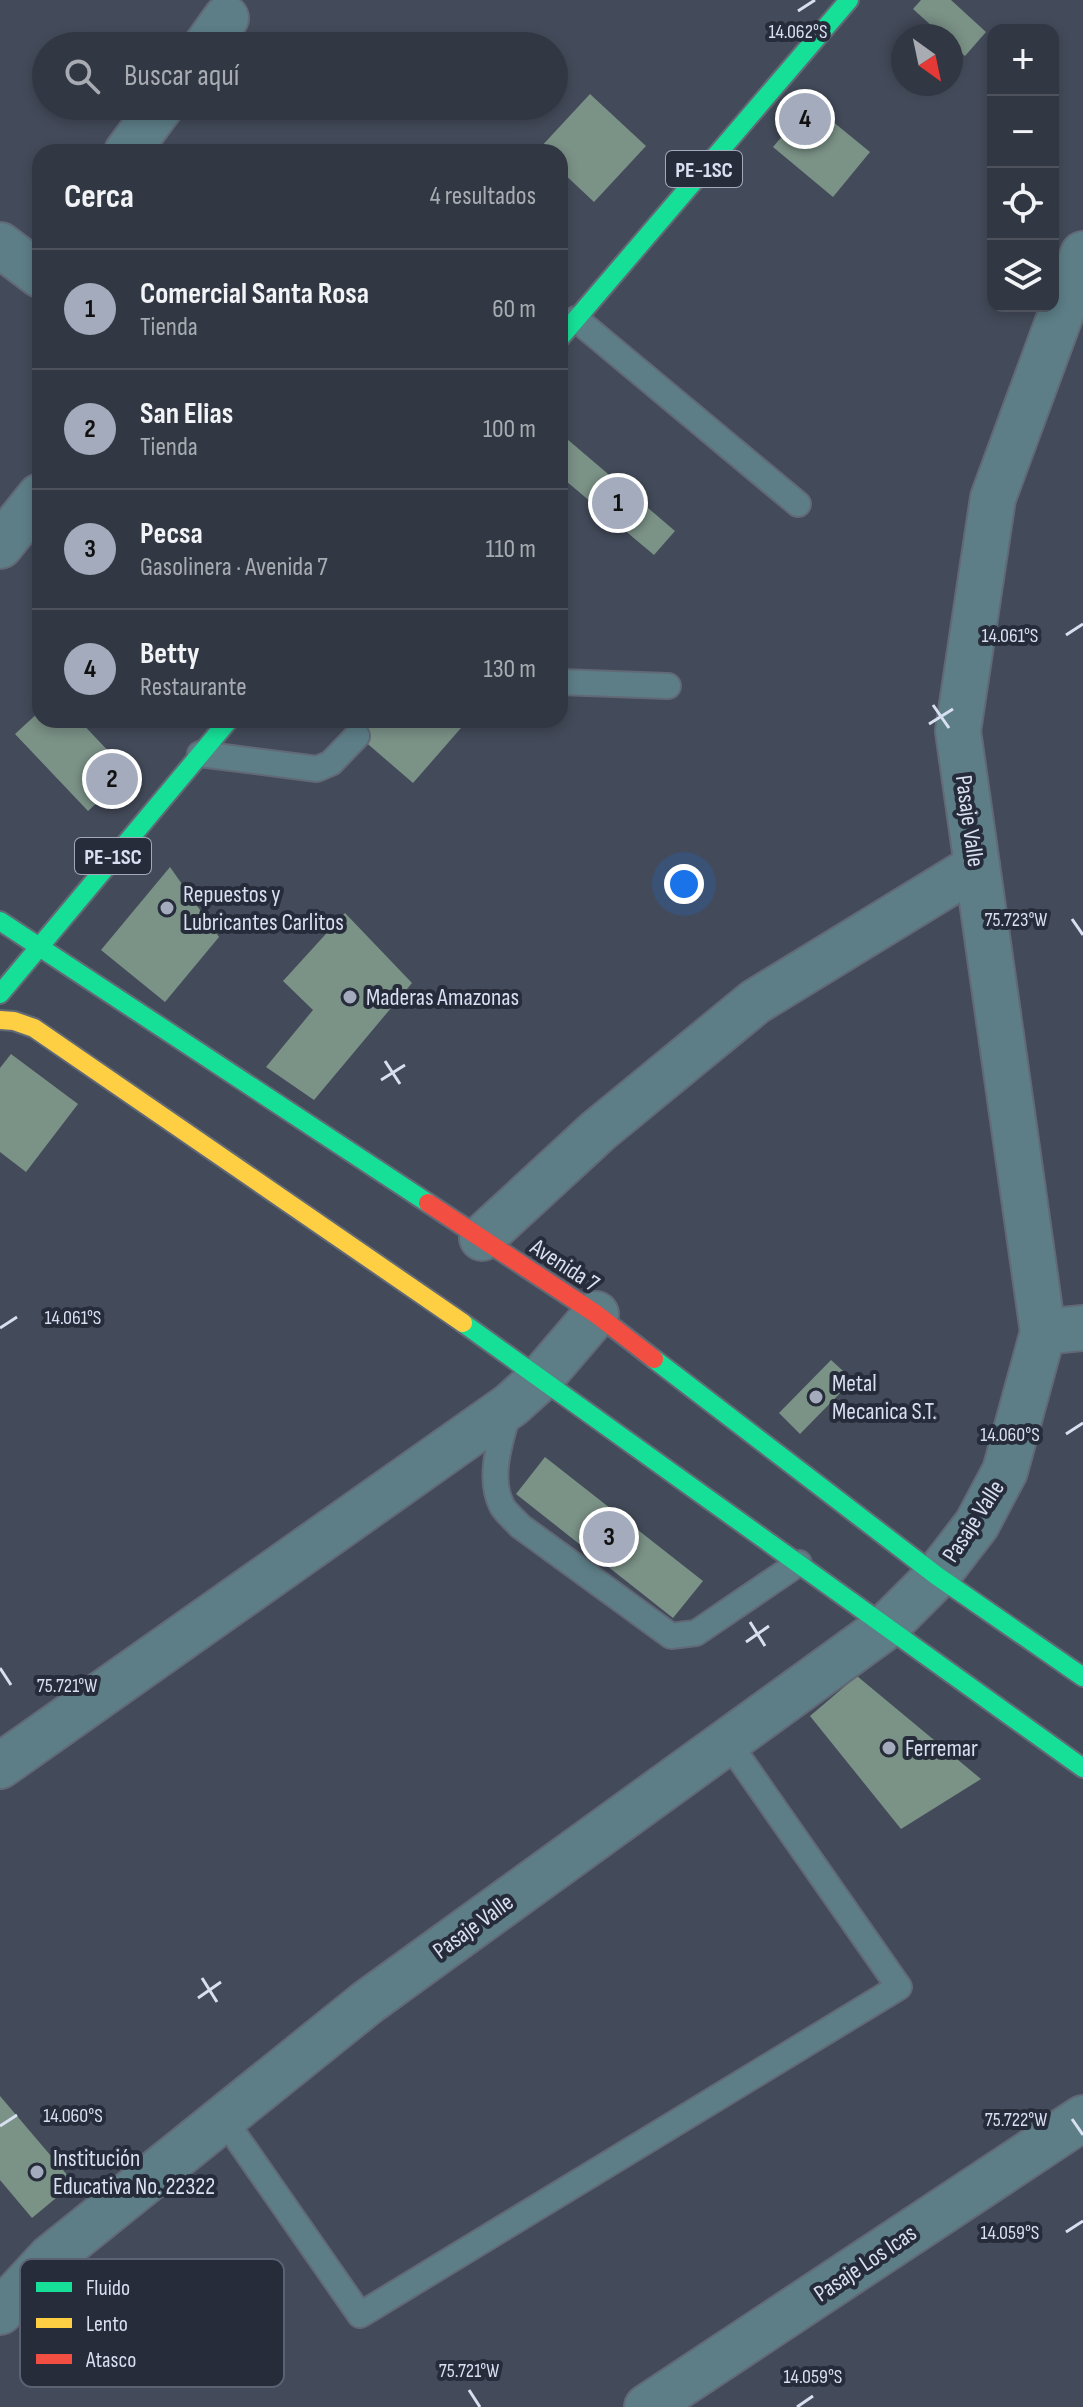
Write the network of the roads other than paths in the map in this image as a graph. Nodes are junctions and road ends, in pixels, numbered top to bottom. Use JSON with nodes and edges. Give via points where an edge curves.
{"nodes":[{"id":1,"x":849,"y":0,"type":"edge"},
{"id":2,"x":151,"y":120,"type":"edge"},
{"id":3,"x":133,"y":144,"type":"edge"},
{"id":4,"x":0,"y":245,"type":"edge"},
{"id":5,"x":1083,"y":254,"type":"edge"},
{"id":6,"x":32,"y":267,"type":"edge"},
{"id":7,"x":576,"y":319,"type":"junction"},
{"id":8,"x":568,"y":328,"type":"edge"},
{"id":9,"x":798,"y":504,"type":"dead end"},
{"id":10,"x":32,"y":506,"type":"edge"},
{"id":11,"x":0,"y":546,"type":"edge"},
{"id":12,"x":568,"y":682,"type":"edge"},
{"id":13,"x":668,"y":686,"type":"dead end"},
{"id":14,"x":222,"y":728,"type":"edge"},
{"id":15,"x":357,"y":736,"type":"dead end"},
{"id":16,"x":200,"y":754,"type":"junction"},
{"id":17,"x":977,"y":866,"type":"junction"},
{"id":18,"x":0,"y":921,"type":"edge"},
{"id":19,"x":36,"y":947,"type":"junction"},
{"id":20,"x":0,"y":994,"type":"edge"},
{"id":21,"x":0,"y":1020,"type":"edge"},
{"id":22,"x":482,"y":1238,"type":"junction"},
{"id":23,"x":596,"y":1314,"type":"junction"},
{"id":24,"x":1063,"y":1330,"type":"edge"},
{"id":25,"x":526,"y":1391,"type":"junction"},
{"id":26,"x":799,"y":1563,"type":"junction"},
{"id":27,"x":937,"y":1576,"type":"junction"},
{"id":28,"x":887,"y":1626,"type":"junction"},
{"id":29,"x":1083,"y":1677,"type":"edge"},
{"id":30,"x":728,"y":1742,"type":"junction"},
{"id":31,"x":0,"y":1766,"type":"edge"},
{"id":32,"x":1083,"y":1768,"type":"edge"},
{"id":33,"x":223,"y":2118,"type":"junction"},
{"id":34,"x":1083,"y":2118,"type":"edge"},
{"id":35,"x":49,"y":2259,"type":"edge"},
{"id":36,"x":20,"y":2290,"type":"edge"},
{"id":37,"x":0,"y":2312,"type":"edge"},
{"id":38,"x":647,"y":2407,"type":"edge"}],
"edges":[{"from":1,"to":7,"type":"street","number":"PE-1SC"},
{"from":2,"to":3,"type":"street"},
{"from":4,"to":6,"type":"street"},
{"from":5,"to":17,"type":"street","name":"Pasaje Valle","via":[[993,498],[958,731]]},
{"from":7,"to":8,"type":"street","number":"PE-1SC"},
{"from":7,"to":9,"type":"lane"},
{"from":10,"to":11,"type":"street"},
{"from":12,"to":13,"type":"lane"},
{"from":14,"to":16,"type":"street","number":"PE-1SC"},
{"from":15,"to":16,"type":"lane","via":[[331,763],[317,769]]},
{"from":16,"to":19,"type":"street","number":"PE-1SC"},
{"from":17,"to":22,"type":"street","via":[[755,1002],[598,1131]]},
{"from":17,"to":24,"type":"street","name":"Pasaje Valle"},
{"from":18,"to":19,"type":"street","name":"Avenida 7"},
{"from":19,"to":20,"type":"street","number":"PE-1SC"},
{"from":19,"to":22,"type":"street","name":"Avenida 7"},
{"from":21,"to":25,"type":"street","via":[[34,1028]]},
{"from":22,"to":23,"type":"street","name":"Avenida 7"},
{"from":23,"to":25,"type":"street"},
{"from":23,"to":27,"type":"street","name":"Avenida 7"},
{"from":24,"to":27,"type":"street","name":"Pasaje Valle","via":[[1005,1471],[977,1524]]},
{"from":25,"to":26,"type":"street"},
{"from":25,"to":26,"type":"lane","via":[[497,1452],[502,1507],[520,1526],[671,1636],[696,1633]]},
{"from":25,"to":31,"type":"street"},
{"from":26,"to":28,"type":"street"},
{"from":27,"to":28,"type":"street","name":"Pasaje Valle"},
{"from":27,"to":29,"type":"street","name":"Avenida 7"},
{"from":28,"to":30,"type":"street","name":"Pasaje Valle"},
{"from":28,"to":32,"type":"street"},
{"from":30,"to":33,"type":"street","name":"Pasaje Valle","via":[[368,2002]]},
{"from":30,"to":33,"type":"lane","via":[[899,1987],[360,2315]]},
{"from":33,"to":35,"type":"street","name":"Pasaje Valle"},
{"from":34,"to":38,"type":"street","name":"Pasaje Los Icas"},
{"from":36,"to":37,"type":"street","name":"Pasaje Valle"}]}
